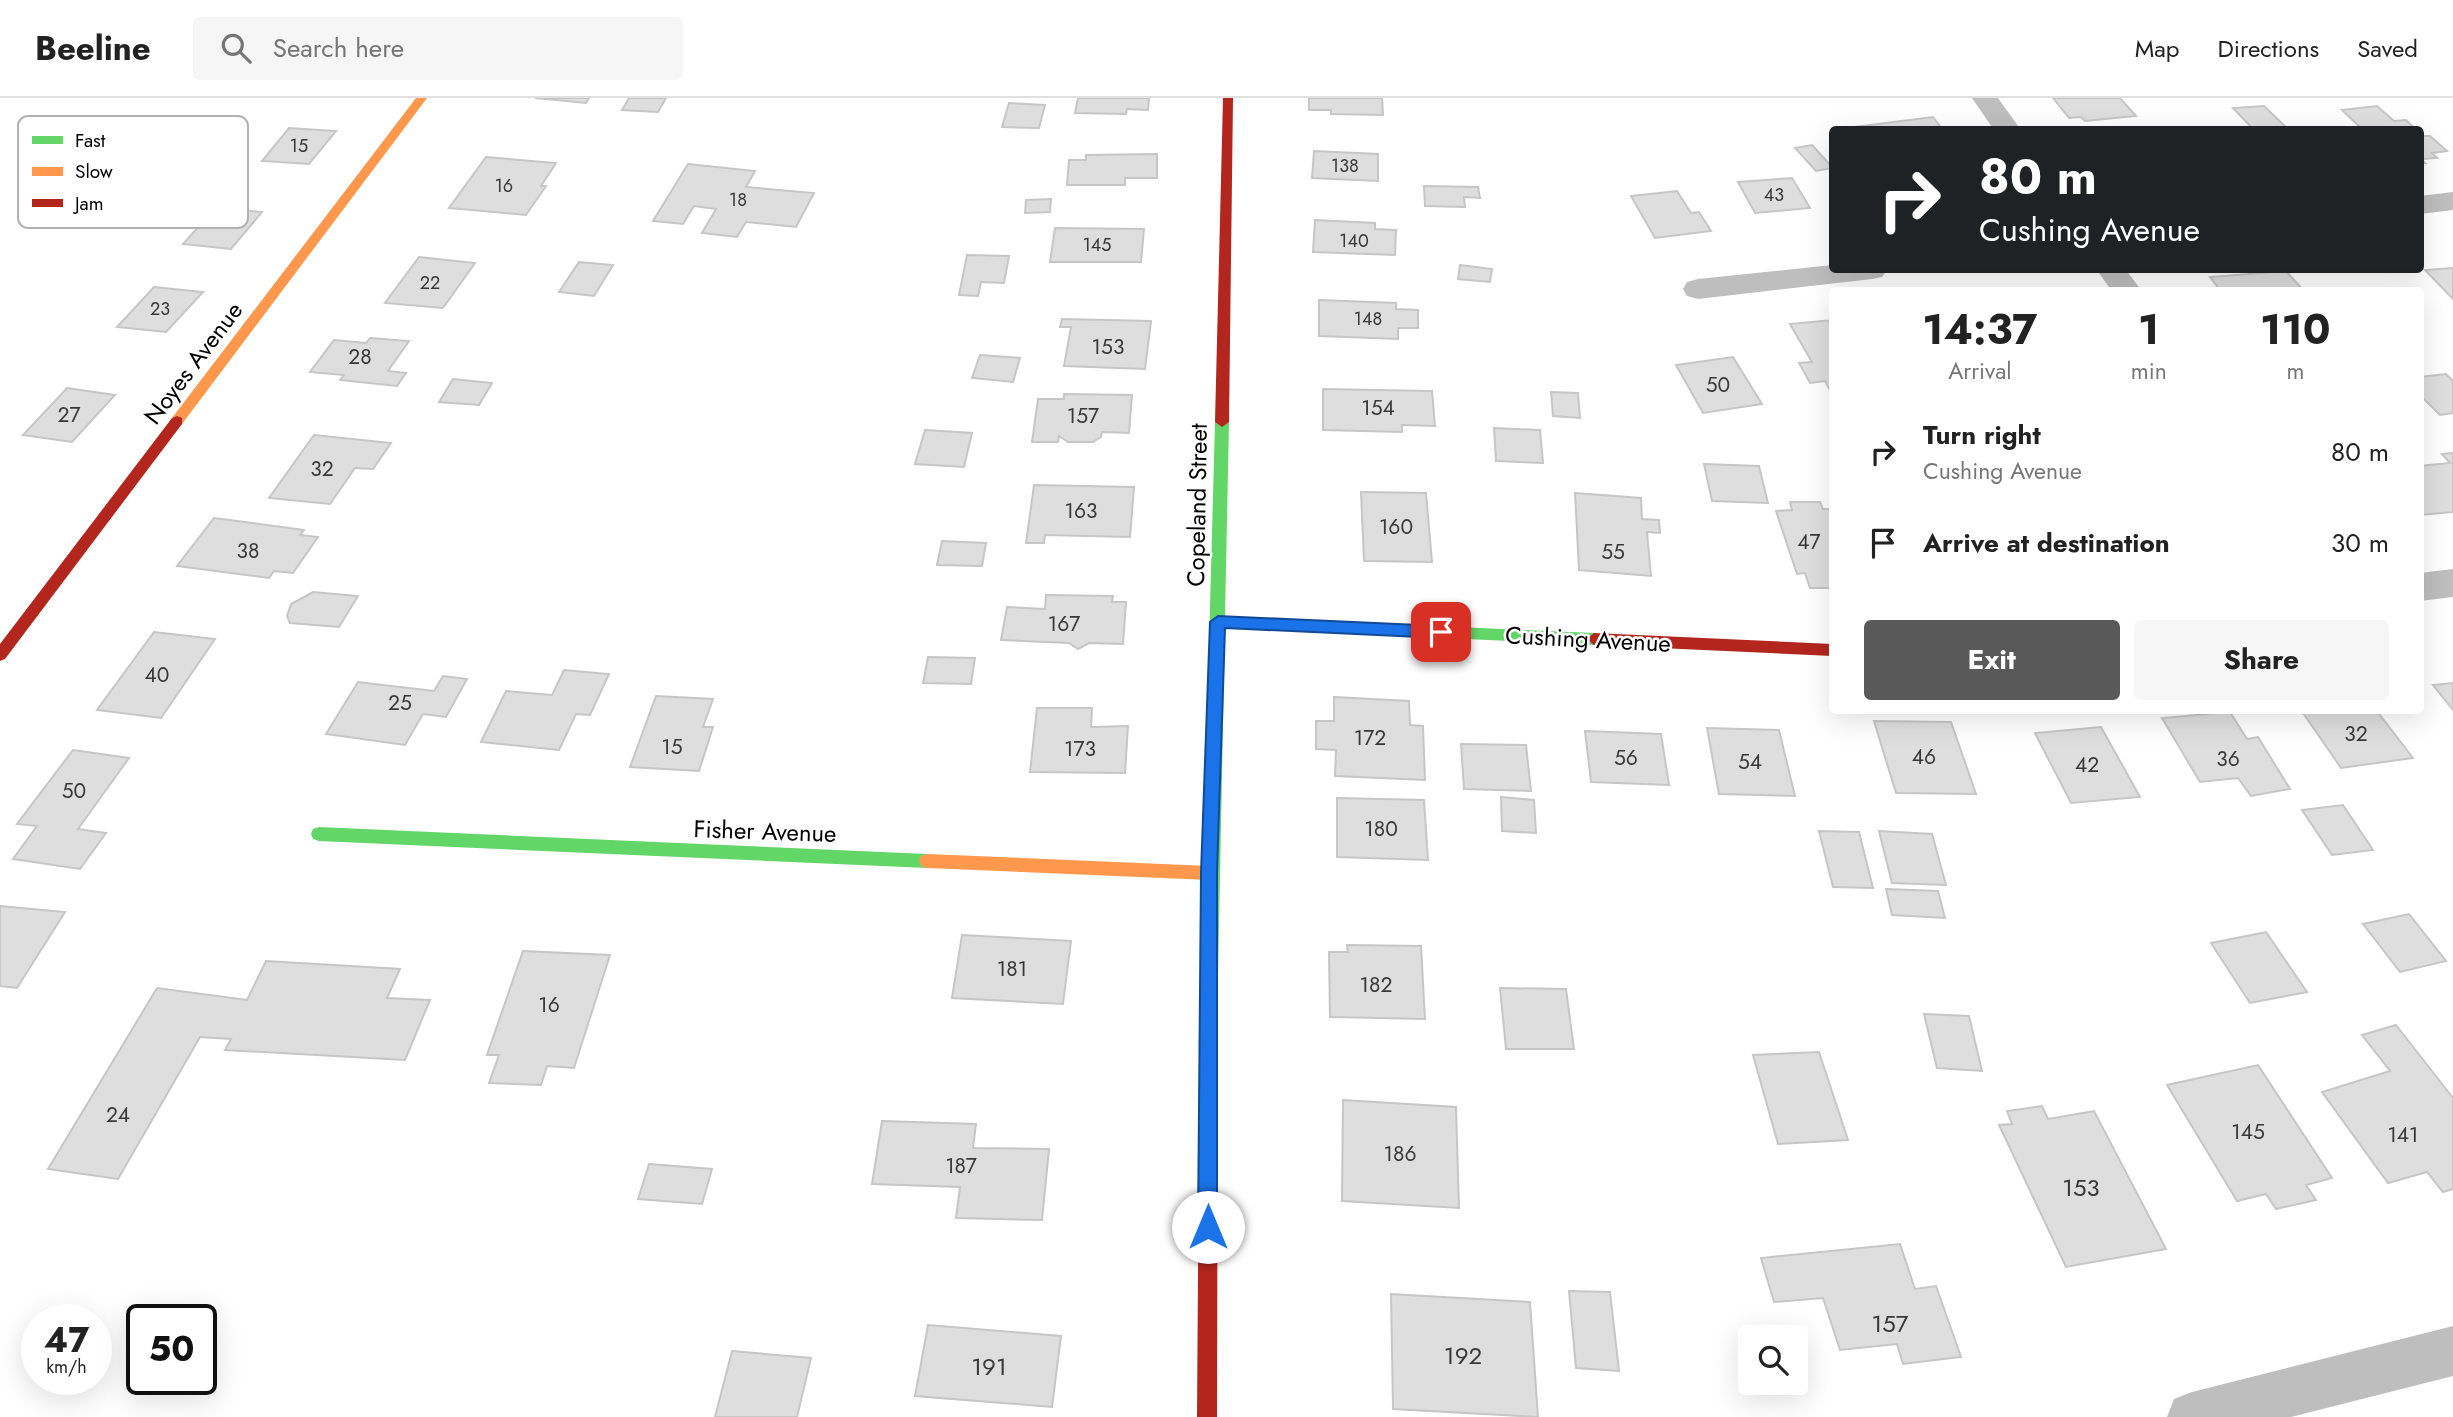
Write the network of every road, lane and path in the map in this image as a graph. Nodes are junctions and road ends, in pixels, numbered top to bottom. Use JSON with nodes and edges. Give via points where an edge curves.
{"nodes":[{"id":1,"x":422,"y":98,"type":"edge"},
{"id":2,"x":1228,"y":98,"type":"edge"},
{"id":3,"x":1985,"y":98,"type":"edge"},
{"id":4,"x":2005,"y":126,"type":"edge"},
{"id":5,"x":2453,"y":201,"type":"edge"},
{"id":6,"x":2424,"y":205,"type":"edge"},
{"id":7,"x":1845,"y":273,"type":"edge"},
{"id":8,"x":2112,"y":273,"type":"edge"},
{"id":9,"x":2124,"y":287,"type":"edge"},
{"id":10,"x":1698,"y":289,"type":"dead end"},
{"id":11,"x":2453,"y":583,"type":"edge"},
{"id":12,"x":2424,"y":587,"type":"edge"},
{"id":13,"x":1218,"y":622,"type":"junction"},
{"id":14,"x":1829,"y":650,"type":"edge"},
{"id":15,"x":0,"y":655,"type":"edge"},
{"id":16,"x":319,"y":834,"type":"dead end"},
{"id":17,"x":1209,"y":873,"type":"junction"},
{"id":18,"x":2453,"y":1351,"type":"edge"},
{"id":19,"x":1207,"y":1417,"type":"edge"},
{"id":20,"x":2192,"y":1417,"type":"edge"}],
"edges":[{"from":1,"to":15,"type":"street","name":"Noyes Avenue"},
{"from":2,"to":13,"type":"street","name":"Copeland Street"},
{"from":3,"to":4,"type":"street"},
{"from":5,"to":6,"type":"street"},
{"from":7,"to":10,"type":"street"},
{"from":8,"to":9,"type":"street"},
{"from":11,"to":12,"type":"street"},
{"from":13,"to":14,"type":"street","name":"Cushing Avenue"},
{"from":13,"to":17,"type":"street","name":"Copeland Street"},
{"from":16,"to":17,"type":"street","name":"Fisher Avenue"},
{"from":17,"to":19,"type":"street","name":"Copeland Street"},
{"from":18,"to":20,"type":"street"}]}
